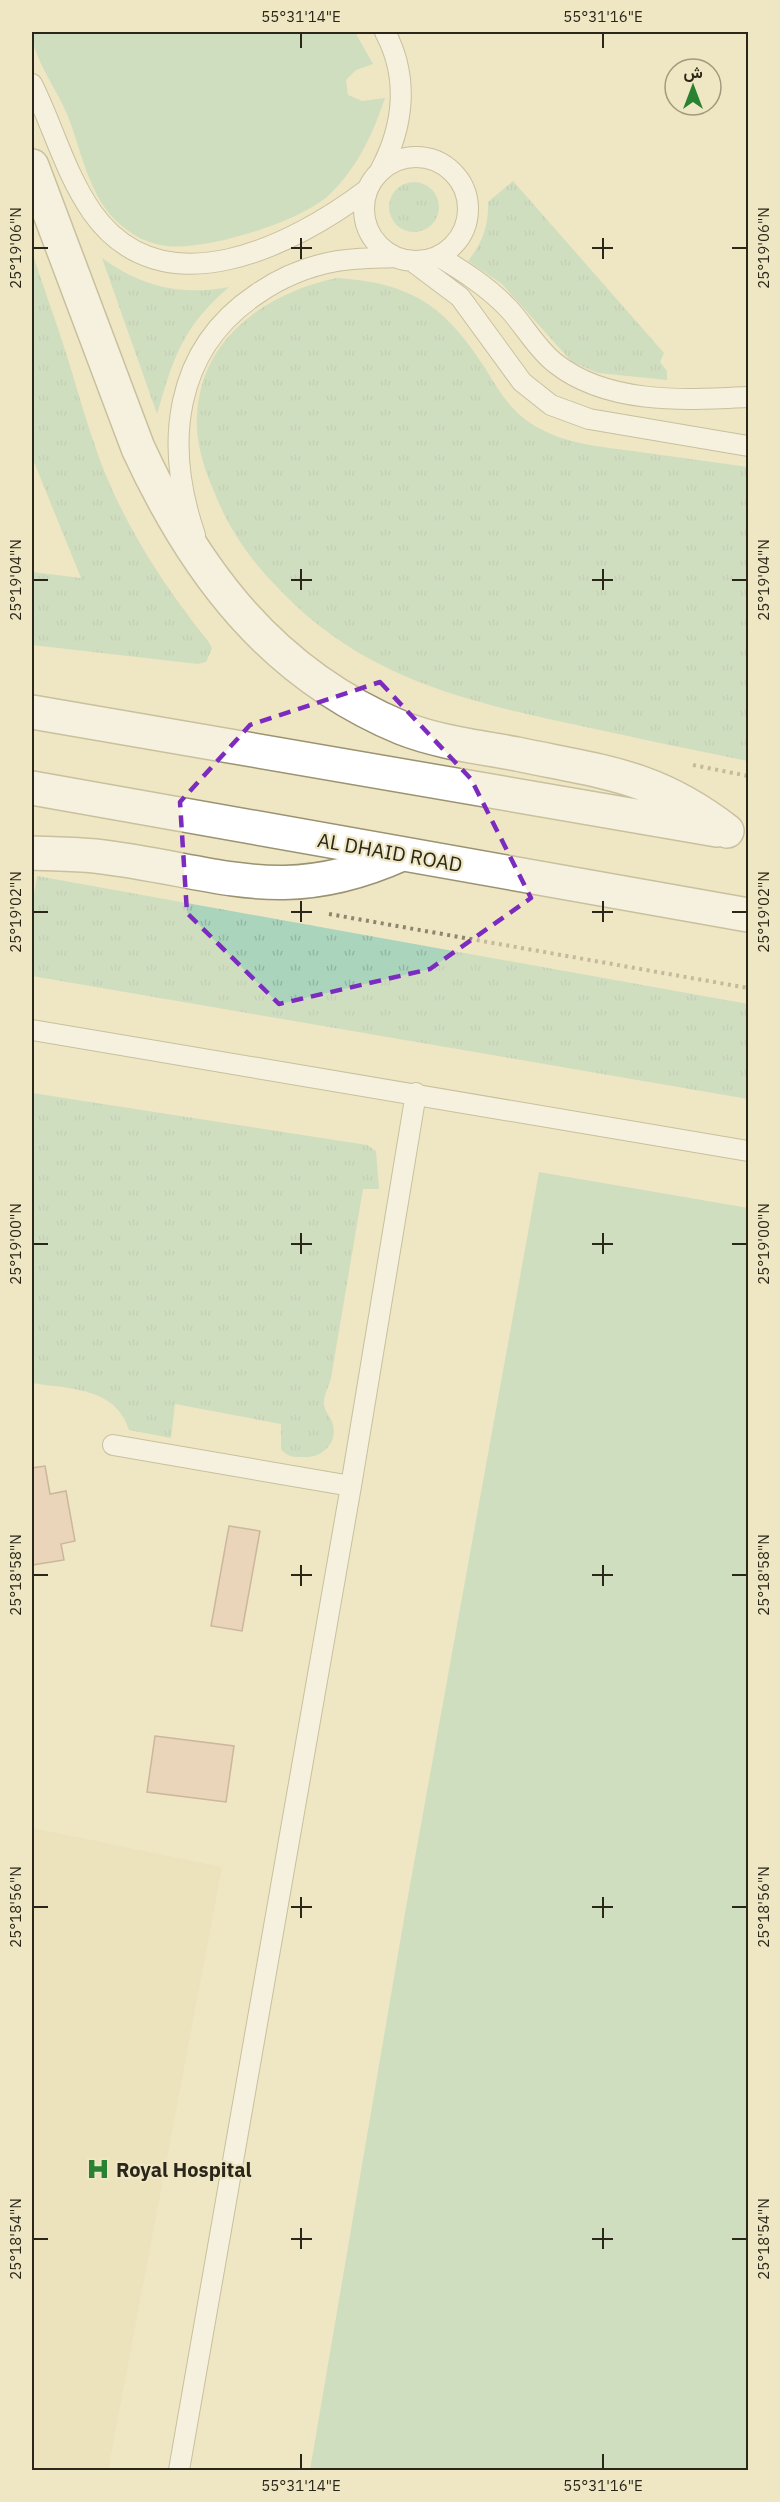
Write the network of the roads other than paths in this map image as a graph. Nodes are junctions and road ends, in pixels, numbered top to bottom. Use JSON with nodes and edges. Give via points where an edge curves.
{"nodes":[{"id":1,"x":385,"y":32,"type":"edge"},
{"id":2,"x":32,"y":84,"type":"edge"},
{"id":3,"x":32,"y":166,"type":"edge"},
{"id":4,"x":381,"y":170,"type":"junction"},
{"id":5,"x":368,"y":189,"type":"junction"},
{"id":6,"x":438,"y":256,"type":"junction"},
{"id":7,"x":404,"y":259,"type":"junction"},
{"id":8,"x":748,"y":398,"type":"edge"},
{"id":9,"x":748,"y":446,"type":"edge"},
{"id":10,"x":208,"y":574,"type":"junction"},
{"id":11,"x":32,"y":712,"type":"edge"},
{"id":12,"x":32,"y":788,"type":"edge"},
{"id":13,"x":738,"y":833,"type":"edge"},
{"id":14,"x":32,"y":853,"type":"edge"},
{"id":15,"x":402,"y":854,"type":"junction"},
{"id":16,"x":748,"y":915,"type":"edge"},
{"id":17,"x":32,"y":1030,"type":"edge"},
{"id":18,"x":416,"y":1093,"type":"junction"},
{"id":19,"x":748,"y":1151,"type":"edge"},
{"id":20,"x":113,"y":1445,"type":"dead end"},
{"id":21,"x":351,"y":1486,"type":"junction"},
{"id":22,"x":179,"y":2470,"type":"edge"}],
"edges":[{"from":1,"to":4,"type":"lane","via":[[395,50],[401,91],[397,131]]},
{"from":2,"to":5,"type":"lane","via":[[52,134],[92,212],[122,243],[156,260],[174,264],[218,262],[268,246],[321,221]]},
{"from":3,"to":10,"type":"highway","via":[[138,448],[159,494]]},
{"from":4,"to":5,"type":"lane"},
{"from":4,"to":6,"type":"lane","via":[[406,158],[420,157],[440,163],[457,176],[464,188],[468,215],[457,241]]},
{"from":5,"to":7,"type":"lane","via":[[365,221],[377,242]]},
{"from":6,"to":7,"type":"lane"},
{"from":6,"to":8,"type":"lane","via":[[463,270],[506,306],[554,362],[596,386],[660,398]]},
{"from":7,"to":9,"type":"lane","via":[[460,297],[522,382],[551,405],[589,418]]},
{"from":7,"to":10,"type":"lane","via":[[335,261],[278,282],[229,315],[198,358],[180,408],[178,457],[192,527]]},
{"from":10,"to":13,"type":"highway","via":[[267,641],[368,712],[404,729],[447,740],[632,778],[683,800]]},
{"from":11,"to":13,"type":"highway"},
{"from":12,"to":15,"type":"highway","name":"AL DHAID ROAD"},
{"from":14,"to":15,"type":"highway","via":[[95,856],[227,880],[286,884],[346,876]]},
{"from":15,"to":16,"type":"highway","name":"AL DHAID ROAD"},
{"from":17,"to":18,"type":"lane"},
{"from":18,"to":19,"type":"lane"},
{"from":18,"to":21,"type":"lane"},
{"from":20,"to":21,"type":"lane"},
{"from":21,"to":22,"type":"lane"}]}
